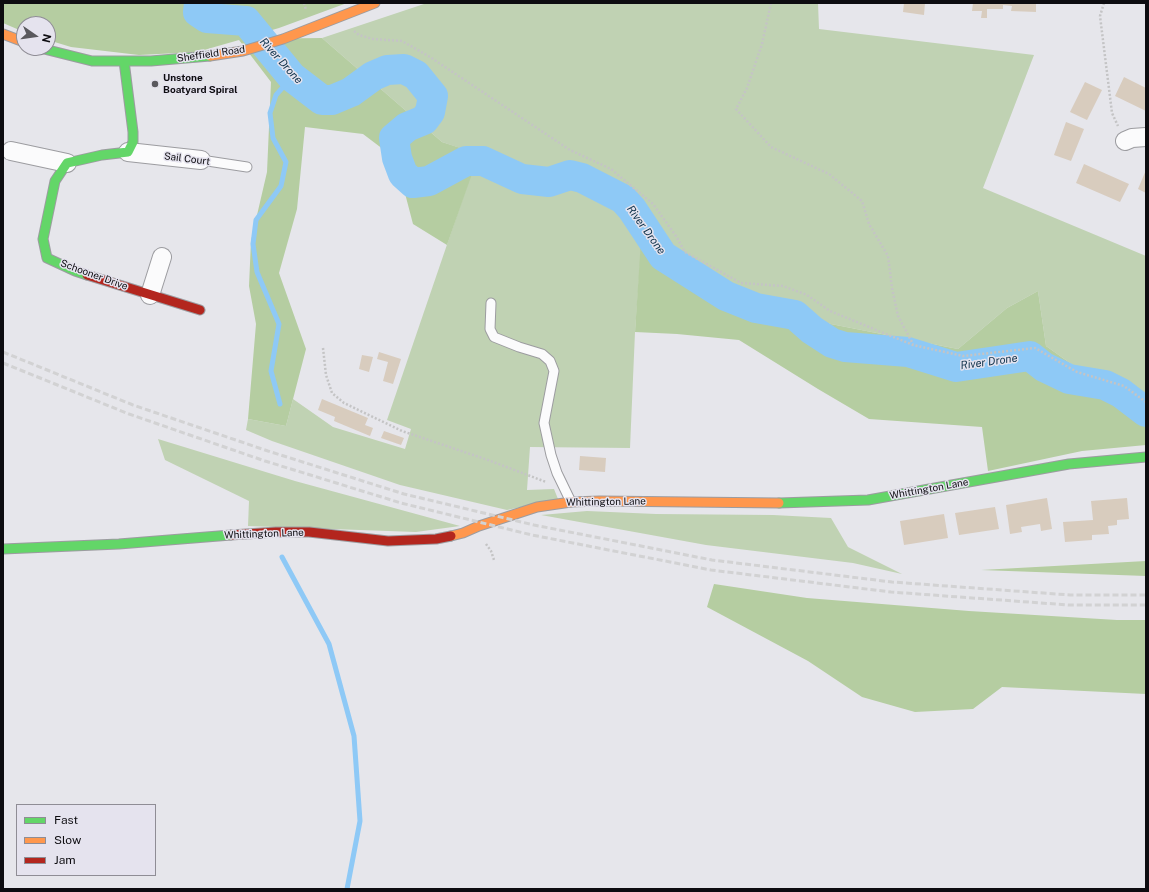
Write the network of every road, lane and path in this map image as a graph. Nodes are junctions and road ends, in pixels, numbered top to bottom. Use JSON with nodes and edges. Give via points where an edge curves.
{"nodes":[{"id":1,"x":375,"y":3,"type":"edge"},
{"id":2,"x":771,"y":3,"type":"edge"},
{"id":3,"x":1104,"y":3,"type":"edge"},
{"id":4,"x":338,"y":17,"type":"junction"},
{"id":5,"x":3,"y":34,"type":"edge"},
{"id":6,"x":16,"y":39,"type":"edge"},
{"id":7,"x":56,"y":52,"type":"edge"},
{"id":8,"x":124,"y":61,"type":"junction"},
{"id":9,"x":1146,"y":137,"type":"edge"},
{"id":10,"x":1124,"y":141,"type":"joint"},
{"id":11,"x":11,"y":151,"type":"dead end"},
{"id":12,"x":128,"y":152,"type":"junction"},
{"id":13,"x":201,"y":160,"type":"joint"},
{"id":14,"x":67,"y":163,"type":"junction"},
{"id":15,"x":247,"y":167,"type":"dead end"},
{"id":16,"x":162,"y":258,"type":"dead end"},
{"id":17,"x":150,"y":295,"type":"junction"},
{"id":18,"x":491,"y":303,"type":"dead end"},
{"id":19,"x":200,"y":310,"type":"dead end"},
{"id":20,"x":913,"y":345,"type":"junction"},
{"id":21,"x":323,"y":348,"type":"dead end"},
{"id":22,"x":1146,"y":402,"type":"edge"},
{"id":23,"x":1146,"y":457,"type":"edge"},
{"id":24,"x":569,"y":498,"type":"junction"},
{"id":25,"x":3,"y":549,"type":"edge"}],
"edges":[{"from":1,"to":4,"type":"street","name":"Sheffield Road"},
{"from":2,"to":20,"type":"path","via":[[762,44],[748,88],[736,109],[771,148],[829,174],[862,201],[869,224],[888,256],[898,316]]},
{"from":3,"to":10,"type":"path","via":[[1100,16],[1112,113]]},
{"from":4,"to":8,"type":"street","name":"Sheffield Road","via":[[283,39],[243,51],[198,58]]},
{"from":4,"to":20,"type":"path","via":[[359,35],[373,39],[402,41],[419,50],[570,150],[611,169],[653,204],[685,252],[721,273],[741,283],[783,286],[807,295],[830,310]]},
{"from":5,"to":6,"type":"street"},
{"from":7,"to":8,"type":"street","name":"Sheffield Road","via":[[92,61]]},
{"from":8,"to":12,"type":"street","via":[[133,132],[133,142]]},
{"from":9,"to":10,"type":"street"},
{"from":11,"to":14,"type":"street"},
{"from":12,"to":13,"type":"street","name":"Sail Court"},
{"from":12,"to":14,"type":"street"},
{"from":13,"to":15,"type":"lane","name":"Sail Court"},
{"from":14,"to":17,"type":"street","name":"Schooner Drive","via":[[55,181],[43,239],[47,258],[75,271]]},
{"from":16,"to":17,"type":"street"},
{"from":17,"to":19,"type":"street","name":"Schooner Drive"},
{"from":18,"to":24,"type":"lane","via":[[490,329],[494,337],[542,354],[550,361],[554,371],[544,422],[550,455]]},
{"from":20,"to":22,"type":"path","via":[[963,356],[1035,348],[1077,372],[1124,386]]},
{"from":21,"to":24,"type":"path","via":[[326,375],[332,393],[344,403],[402,431],[540,479],[555,486]]},
{"from":23,"to":24,"type":"street","name":"Whittington Lane","via":[[1069,464],[868,500],[796,503]]},
{"from":24,"to":25,"type":"street","name":"Whittington Lane","via":[[436,540],[388,541],[309,532],[276,532],[119,544]]}]}
